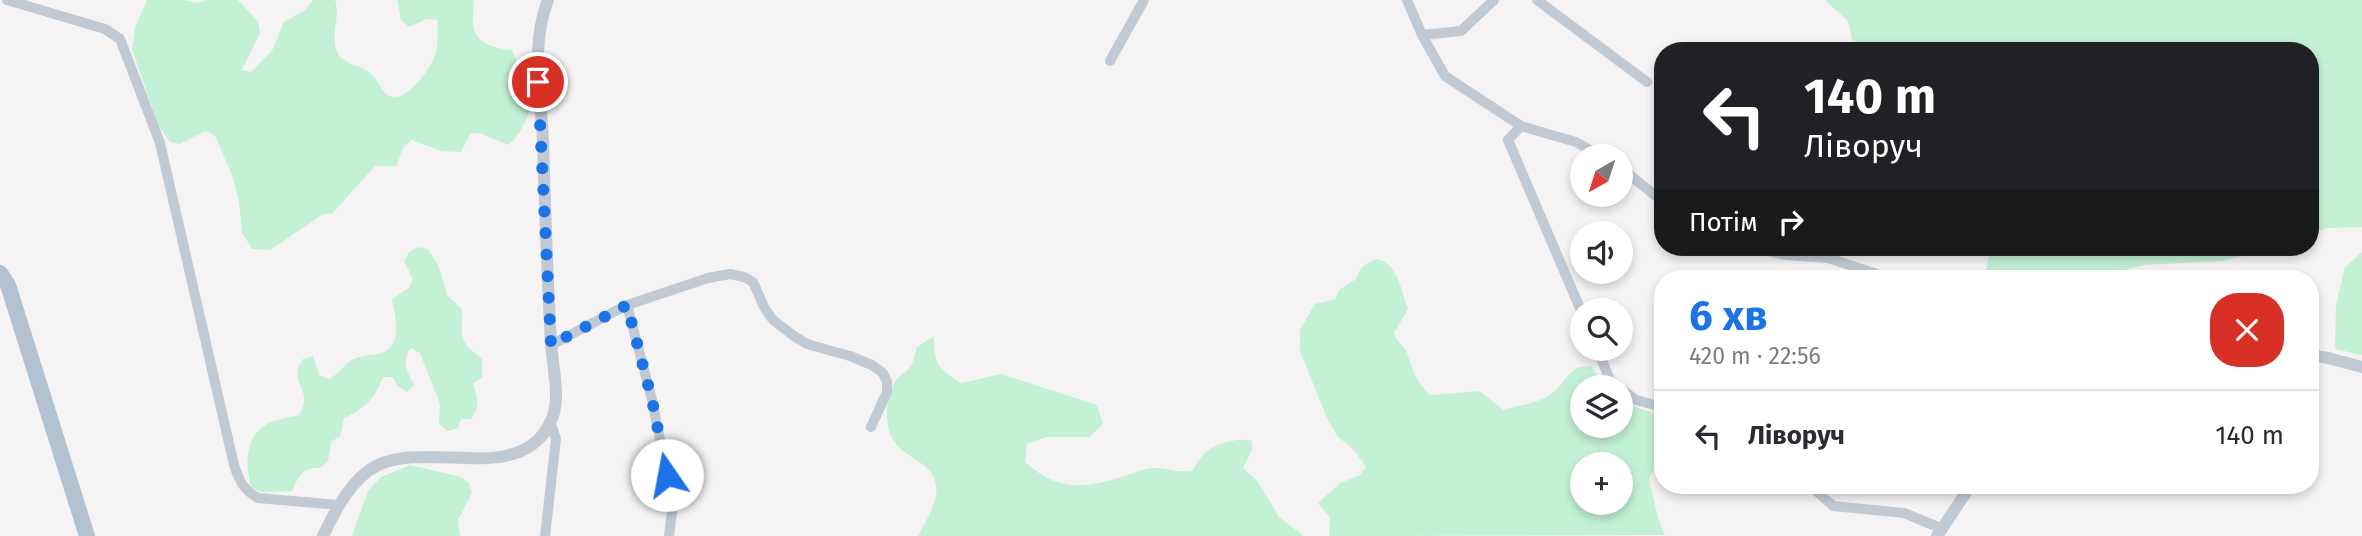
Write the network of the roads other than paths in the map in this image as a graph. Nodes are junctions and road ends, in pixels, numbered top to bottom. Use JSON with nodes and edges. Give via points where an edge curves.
{"nodes":[{"id":1,"x":6,"y":0,"type":"edge"},
{"id":2,"x":548,"y":0,"type":"edge"},
{"id":3,"x":1144,"y":0,"type":"edge"},
{"id":4,"x":1407,"y":0,"type":"edge"},
{"id":5,"x":1494,"y":0,"type":"edge"},
{"id":6,"x":1537,"y":0,"type":"edge"},
{"id":7,"x":1422,"y":34,"type":"junction"},
{"id":8,"x":1110,"y":61,"type":"dead end"},
{"id":9,"x":1647,"y":82,"type":"dead end"},
{"id":10,"x":1521,"y":126,"type":"junction"},
{"id":11,"x":1580,"y":144,"type":"edge"},
{"id":12,"x":1633,"y":178,"type":"edge"},
{"id":13,"x":1654,"y":195,"type":"edge"},
{"id":14,"x":1786,"y":256,"type":"edge"},
{"id":15,"x":1865,"y":270,"type":"edge"},
{"id":16,"x":0,"y":273,"type":"edge"},
{"id":17,"x":1576,"y":298,"type":"edge"},
{"id":18,"x":627,"y":305,"type":"junction"},
{"id":19,"x":551,"y":345,"type":"junction"},
{"id":20,"x":2319,"y":356,"type":"edge"},
{"id":21,"x":2362,"y":367,"type":"edge"},
{"id":22,"x":1633,"y":398,"type":"edge"},
{"id":23,"x":1654,"y":405,"type":"edge"},
{"id":24,"x":551,"y":424,"type":"junction"},
{"id":25,"x":871,"y":427,"type":"dead end"},
{"id":26,"x":1820,"y":494,"type":"edge"},
{"id":27,"x":1965,"y":494,"type":"edge"},
{"id":28,"x":338,"y":505,"type":"junction"},
{"id":29,"x":1940,"y":532,"type":"edge"},
{"id":30,"x":87,"y":536,"type":"edge"},
{"id":31,"x":323,"y":536,"type":"edge"},
{"id":32,"x":544,"y":536,"type":"edge"},
{"id":33,"x":669,"y":536,"type":"edge"}],
"edges":[{"from":1,"to":28,"type":"street","via":[[105,29],[120,39],[160,143],[241,485],[258,498]]},
{"from":2,"to":19,"type":"street","via":[[538,26],[536,55]]},
{"from":3,"to":8,"type":"street"},
{"from":4,"to":7,"type":"street"},
{"from":5,"to":7,"type":"street","via":[[1461,31]]},
{"from":6,"to":9,"type":"street"},
{"from":7,"to":10,"type":"street","via":[[1445,76]]},
{"from":10,"to":11,"type":"street"},
{"from":10,"to":17,"type":"street","via":[[1508,140]]},
{"from":12,"to":13,"type":"street"},
{"from":14,"to":15,"type":"street","via":[[1828,257]]},
{"from":16,"to":30,"type":"main road","via":[[8,285]]},
{"from":18,"to":19,"type":"street"},
{"from":18,"to":25,"type":"street","via":[[708,278],[744,277],[753,282],[774,320],[794,336],[883,373],[887,391]]},
{"from":18,"to":33,"type":"street","via":[[673,504]]},
{"from":19,"to":24,"type":"street","via":[[556,404]]},
{"from":20,"to":21,"type":"street"},
{"from":22,"to":23,"type":"street"},
{"from":24,"to":28,"type":"street","via":[[530,447],[513,454],[389,461],[368,471]]},
{"from":24,"to":32,"type":"street","via":[[556,439]]},
{"from":26,"to":29,"type":"street","via":[[1833,506],[1904,513]]},
{"from":27,"to":29,"type":"street"},
{"from":28,"to":31,"type":"street"}]}
